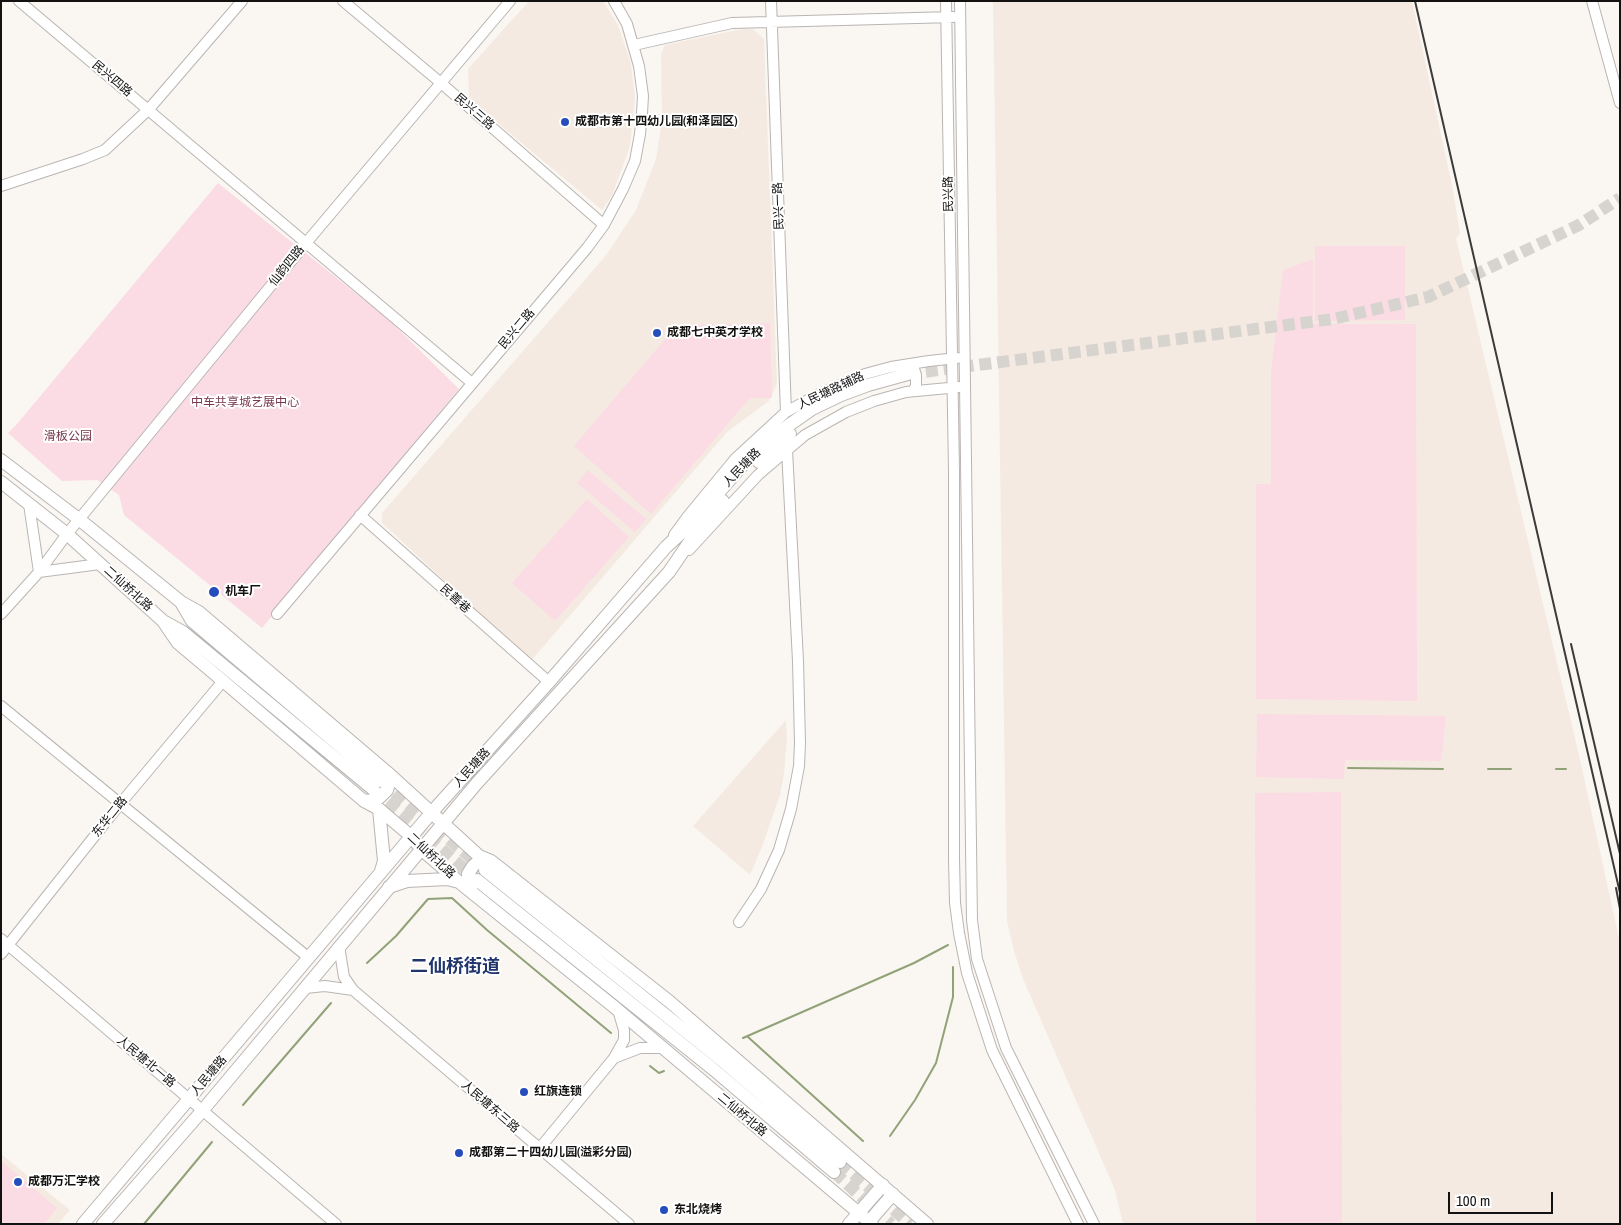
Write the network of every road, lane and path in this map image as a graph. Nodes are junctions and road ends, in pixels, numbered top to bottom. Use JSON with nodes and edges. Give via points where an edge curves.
{"nodes":[{"id":1,"x":19,"y":1,"type":"edge"},
{"id":2,"x":242,"y":1,"type":"edge"},
{"id":3,"x":343,"y":1,"type":"edge"},
{"id":4,"x":510,"y":1,"type":"edge"},
{"id":5,"x":614,"y":1,"type":"edge"},
{"id":6,"x":772,"y":1,"type":"edge"},
{"id":7,"x":946,"y":1,"type":"edge"},
{"id":8,"x":960,"y":1,"type":"edge"},
{"id":9,"x":1592,"y":1,"type":"edge"},
{"id":10,"x":946,"y":17,"type":"junction"},
{"id":11,"x":960,"y":17,"type":"junction"},
{"id":12,"x":772,"y":21,"type":"junction"},
{"id":13,"x":634,"y":44,"type":"junction"},
{"id":14,"x":441,"y":83,"type":"junction"},
{"id":15,"x":1620,"y":104,"type":"edge"},
{"id":16,"x":149,"y":109,"type":"junction"},
{"id":17,"x":1,"y":186,"type":"edge"},
{"id":18,"x":604,"y":225,"type":"junction"},
{"id":19,"x":306,"y":243,"type":"junction"},
{"id":20,"x":966,"y":358,"type":"junction"},
{"id":21,"x":952,"y":359,"type":"junction"},
{"id":22,"x":910,"y":378,"type":"junction"},
{"id":23,"x":472,"y":383,"type":"junction"},
{"id":24,"x":952,"y":387,"type":"junction"},
{"id":25,"x":965,"y":387,"type":"junction"},
{"id":26,"x":786,"y":412,"type":"junction"},
{"id":27,"x":787,"y":450,"type":"junction"},
{"id":28,"x":1,"y":460,"type":"edge"},
{"id":29,"x":1,"y":482,"type":"edge"},
{"id":30,"x":29,"y":504,"type":"junction"},
{"id":31,"x":360,"y":515,"type":"junction"},
{"id":32,"x":80,"y":520,"type":"junction"},
{"id":33,"x":67,"y":534,"type":"junction"},
{"id":34,"x":666,"y":547,"type":"junction"},
{"id":35,"x":100,"y":564,"type":"junction"},
{"id":36,"x":39,"y":572,"type":"junction"},
{"id":37,"x":669,"y":572,"type":"junction"},
{"id":38,"x":1,"y":614,"type":"edge"},
{"id":39,"x":277,"y":614,"type":"dead end"},
{"id":40,"x":163,"y":621,"type":"junction"},
{"id":41,"x":223,"y":681,"type":"junction"},
{"id":42,"x":549,"y":682,"type":"junction"},
{"id":43,"x":1,"y":706,"type":"edge"},
{"id":44,"x":381,"y":781,"type":"junction"},
{"id":45,"x":364,"y":801,"type":"junction"},
{"id":46,"x":120,"y":804,"type":"junction"},
{"id":47,"x":379,"y":810,"type":"junction"},
{"id":48,"x":432,"y":812,"type":"junction"},
{"id":49,"x":444,"y":824,"type":"junction"},
{"id":50,"x":412,"y":837,"type":"junction"},
{"id":51,"x":422,"y":849,"type":"junction"},
{"id":52,"x":379,"y":875,"type":"junction"},
{"id":53,"x":481,"y":876,"type":"junction"},
{"id":54,"x":459,"y":882,"type":"junction"},
{"id":55,"x":389,"y":887,"type":"junction"},
{"id":56,"x":740,"y":922,"type":"dead end"},
{"id":57,"x":5,"y":942,"type":"edge"},
{"id":58,"x":340,"y":946,"type":"junction"},
{"id":59,"x":1,"y":954,"type":"edge"},
{"id":60,"x":309,"y":958,"type":"junction"},
{"id":61,"x":305,"y":988,"type":"junction"},
{"id":62,"x":353,"y":990,"type":"junction"},
{"id":63,"x":618,"y":1010,"type":"junction"},
{"id":64,"x":662,"y":1048,"type":"junction"},
{"id":65,"x":614,"y":1058,"type":"junction"},
{"id":66,"x":190,"y":1099,"type":"junction"},
{"id":67,"x":202,"y":1111,"type":"junction"},
{"id":68,"x":539,"y":1148,"type":"junction"},
{"id":69,"x":837,"y":1167,"type":"tunnel mouth"},
{"id":70,"x":883,"y":1185,"type":"junction"},
{"id":71,"x":893,"y":1194,"type":"junction"},
{"id":72,"x":859,"y":1212,"type":"junction"},
{"id":73,"x":870,"y":1223,"type":"edge"},
{"id":74,"x":82,"y":1224,"type":"edge"},
{"id":75,"x":103,"y":1224,"type":"edge"},
{"id":76,"x":336,"y":1224,"type":"edge"},
{"id":77,"x":629,"y":1224,"type":"edge"},
{"id":78,"x":849,"y":1224,"type":"edge"},
{"id":79,"x":927,"y":1224,"type":"edge"},
{"id":80,"x":1078,"y":1224,"type":"edge"},
{"id":81,"x":1094,"y":1224,"type":"edge"}],
"edges":[{"from":1,"to":16,"type":"street","name":"民兴四路"},
{"from":2,"to":16,"type":"street"},
{"from":3,"to":14,"type":"street","name":"民兴三路"},
{"from":4,"to":14,"type":"street","name":"仙韵四路"},
{"from":5,"to":13,"type":"street","name":"民兴二路"},
{"from":6,"to":12,"type":"street","name":"民兴一路"},
{"from":7,"to":10,"type":"street","name":"民兴路"},
{"from":8,"to":11,"type":"street","name":"民兴路"},
{"from":9,"to":15,"type":"street"},
{"from":10,"to":11,"type":"street"},
{"from":10,"to":12,"type":"street"},
{"from":10,"to":21,"type":"street","name":"民兴路"},
{"from":11,"to":20,"type":"street","name":"民兴路"},
{"from":12,"to":13,"type":"street","via":[[732,23]]},
{"from":12,"to":26,"type":"street","name":"民兴一路"},
{"from":13,"to":18,"type":"street","name":"民兴二路","via":[[641,74],[640,134],[635,161]]},
{"from":14,"to":18,"type":"street","name":"民兴三路"},
{"from":14,"to":19,"type":"street","name":"仙韵四路"},
{"from":16,"to":17,"type":"street","via":[[105,150]]},
{"from":16,"to":19,"type":"street","name":"民兴四路"},
{"from":18,"to":23,"type":"street","name":"民兴二路"},
{"from":19,"to":23,"type":"street","name":"民兴四路"},
{"from":19,"to":32,"type":"street","name":"仙韵四路"},
{"from":20,"to":21,"type":"street","name":"人民塘路辅路"},
{"from":20,"to":25,"type":"street","name":"民兴路"},
{"from":21,"to":22,"type":"street","name":"人民塘路辅路"},
{"from":21,"to":24,"type":"street","name":"民兴路"},
{"from":22,"to":24,"type":"street","name":"人民塘路辅路"},
{"from":22,"to":26,"type":"street","name":"人民塘路辅路","via":[[865,374]]},
{"from":22,"to":27,"type":"street","name":"人民塘路辅路","via":[[874,401],[846,412],[805,435]]},
{"from":22,"to":34,"type":"main road","name":"人民塘路","via":[[888,379],[841,395],[791,422],[740,468],[694,521]]},
{"from":22,"to":37,"type":"main road","name":"人民塘路","via":[[846,402],[795,430],[742,478],[697,531]]},
{"from":23,"to":31,"type":"street","name":"民兴二路"},
{"from":24,"to":25,"type":"street","name":"人民塘路辅路"},
{"from":24,"to":80,"type":"street","name":"民兴路","via":[[954,859],[959,933],[967,973],[992,1050]]},
{"from":25,"to":81,"type":"street","name":"民兴路","via":[[971,892],[977,958],[1006,1048]]},
{"from":26,"to":34,"type":"street","name":"人民塘路辅路","via":[[735,458]]},
{"from":27,"to":37,"type":"street","name":"人民塘路辅路","via":[[758,475]]},
{"from":27,"to":56,"type":"street","via":[[798,660],[799,766],[792,809],[779,850],[762,889]]},
{"from":28,"to":32,"type":"main road"},
{"from":29,"to":30,"type":"main road","name":"二仙桥北路"},
{"from":30,"to":33,"type":"main road","name":"二仙桥北路"},
{"from":30,"to":36,"type":"street"},
{"from":31,"to":39,"type":"street","name":"民兴二路"},
{"from":31,"to":42,"type":"street","name":"民善巷"},
{"from":32,"to":33,"type":"street","name":"仙韵四路"},
{"from":32,"to":44,"type":"main road","via":[[181,602],[199,612]]},
{"from":33,"to":35,"type":"main road","name":"二仙桥北路"},
{"from":33,"to":36,"type":"street","name":"仙韵四路"},
{"from":34,"to":42,"type":"main road","name":"人民塘路"},
{"from":35,"to":36,"type":"street"},
{"from":35,"to":40,"type":"main road","name":"二仙桥北路"},
{"from":36,"to":38,"type":"street","name":"仙韵四路"},
{"from":37,"to":49,"type":"main road","name":"人民塘路","via":[[477,782]]},
{"from":40,"to":41,"type":"main road","name":"二仙桥北路","via":[[178,643]]},
{"from":40,"to":44,"type":"main road"},
{"from":41,"to":45,"type":"main road","name":"二仙桥北路"},
{"from":41,"to":46,"type":"street","name":"东华二路"},
{"from":42,"to":48,"type":"main road","name":"人民塘路"},
{"from":43,"to":46,"type":"street"},
{"from":44,"to":45,"type":"main road","via":[[389,783],[386,790],[375,800]]},
{"from":44,"to":48,"type":"main road"},
{"from":45,"to":47,"type":"main road","name":"二仙桥北路"},
{"from":46,"to":57,"type":"street","name":"东华二路"},
{"from":46,"to":60,"type":"street"},
{"from":47,"to":50,"type":"main road","name":"二仙桥北路"},
{"from":47,"to":52,"type":"main road","via":[[384,861]]},
{"from":48,"to":49,"type":"main road"},
{"from":48,"to":50,"type":"main road","name":"人民塘路"},
{"from":49,"to":51,"type":"main road","name":"人民塘路"},
{"from":49,"to":53,"type":"main road","via":[[479,856]]},
{"from":50,"to":51,"type":"main road","name":"二仙桥北路"},
{"from":50,"to":52,"type":"main road","name":"人民塘路"},
{"from":51,"to":54,"type":"main road","name":"二仙桥北路"},
{"from":51,"to":55,"type":"main road","name":"人民塘路"},
{"from":52,"to":60,"type":"main road","name":"人民塘路"},
{"from":53,"to":54,"type":"main road","name":"二仙桥北路"},
{"from":53,"to":63,"type":"main road","name":"二仙桥北路"},
{"from":53,"to":69,"type":"main road","via":[[719,1058]]},
{"from":53,"to":70,"type":"main road","via":[[670,1002]]},
{"from":54,"to":55,"type":"main road","via":[[446,879],[407,881]]},
{"from":55,"to":58,"type":"main road","name":"人民塘路"},
{"from":57,"to":59,"type":"street","name":"东华二路"},
{"from":57,"to":66,"type":"street","name":"人民塘北一路"},
{"from":58,"to":61,"type":"main road","name":"人民塘路"},
{"from":58,"to":62,"type":"street","name":"人民塘东三路","via":[[344,976]]},
{"from":60,"to":66,"type":"main road","name":"人民塘路"},
{"from":61,"to":62,"type":"street","via":[[325,986]]},
{"from":61,"to":67,"type":"main road","name":"人民塘路"},
{"from":62,"to":68,"type":"street","name":"人民塘东三路"},
{"from":63,"to":64,"type":"main road","name":"二仙桥北路"},
{"from":63,"to":65,"type":"street","via":[[624,1040]]},
{"from":64,"to":65,"type":"street","via":[[640,1048]]},
{"from":64,"to":72,"type":"main road","name":"二仙桥北路"},
{"from":65,"to":68,"type":"street"},
{"from":66,"to":67,"type":"street","name":"人民塘北一路"},
{"from":66,"to":74,"type":"main road","name":"人民塘路"},
{"from":67,"to":75,"type":"main road","name":"人民塘路"},
{"from":67,"to":76,"type":"street","name":"人民塘北一路"},
{"from":68,"to":77,"type":"street","name":"人民塘东三路"},
{"from":70,"to":71,"type":"main road"},
{"from":70,"to":72,"type":"main road"},
{"from":71,"to":73,"type":"main road"},
{"from":71,"to":79,"type":"main road"},
{"from":72,"to":73,"type":"main road","name":"二仙桥北路"},
{"from":72,"to":78,"type":"main road"}]}
